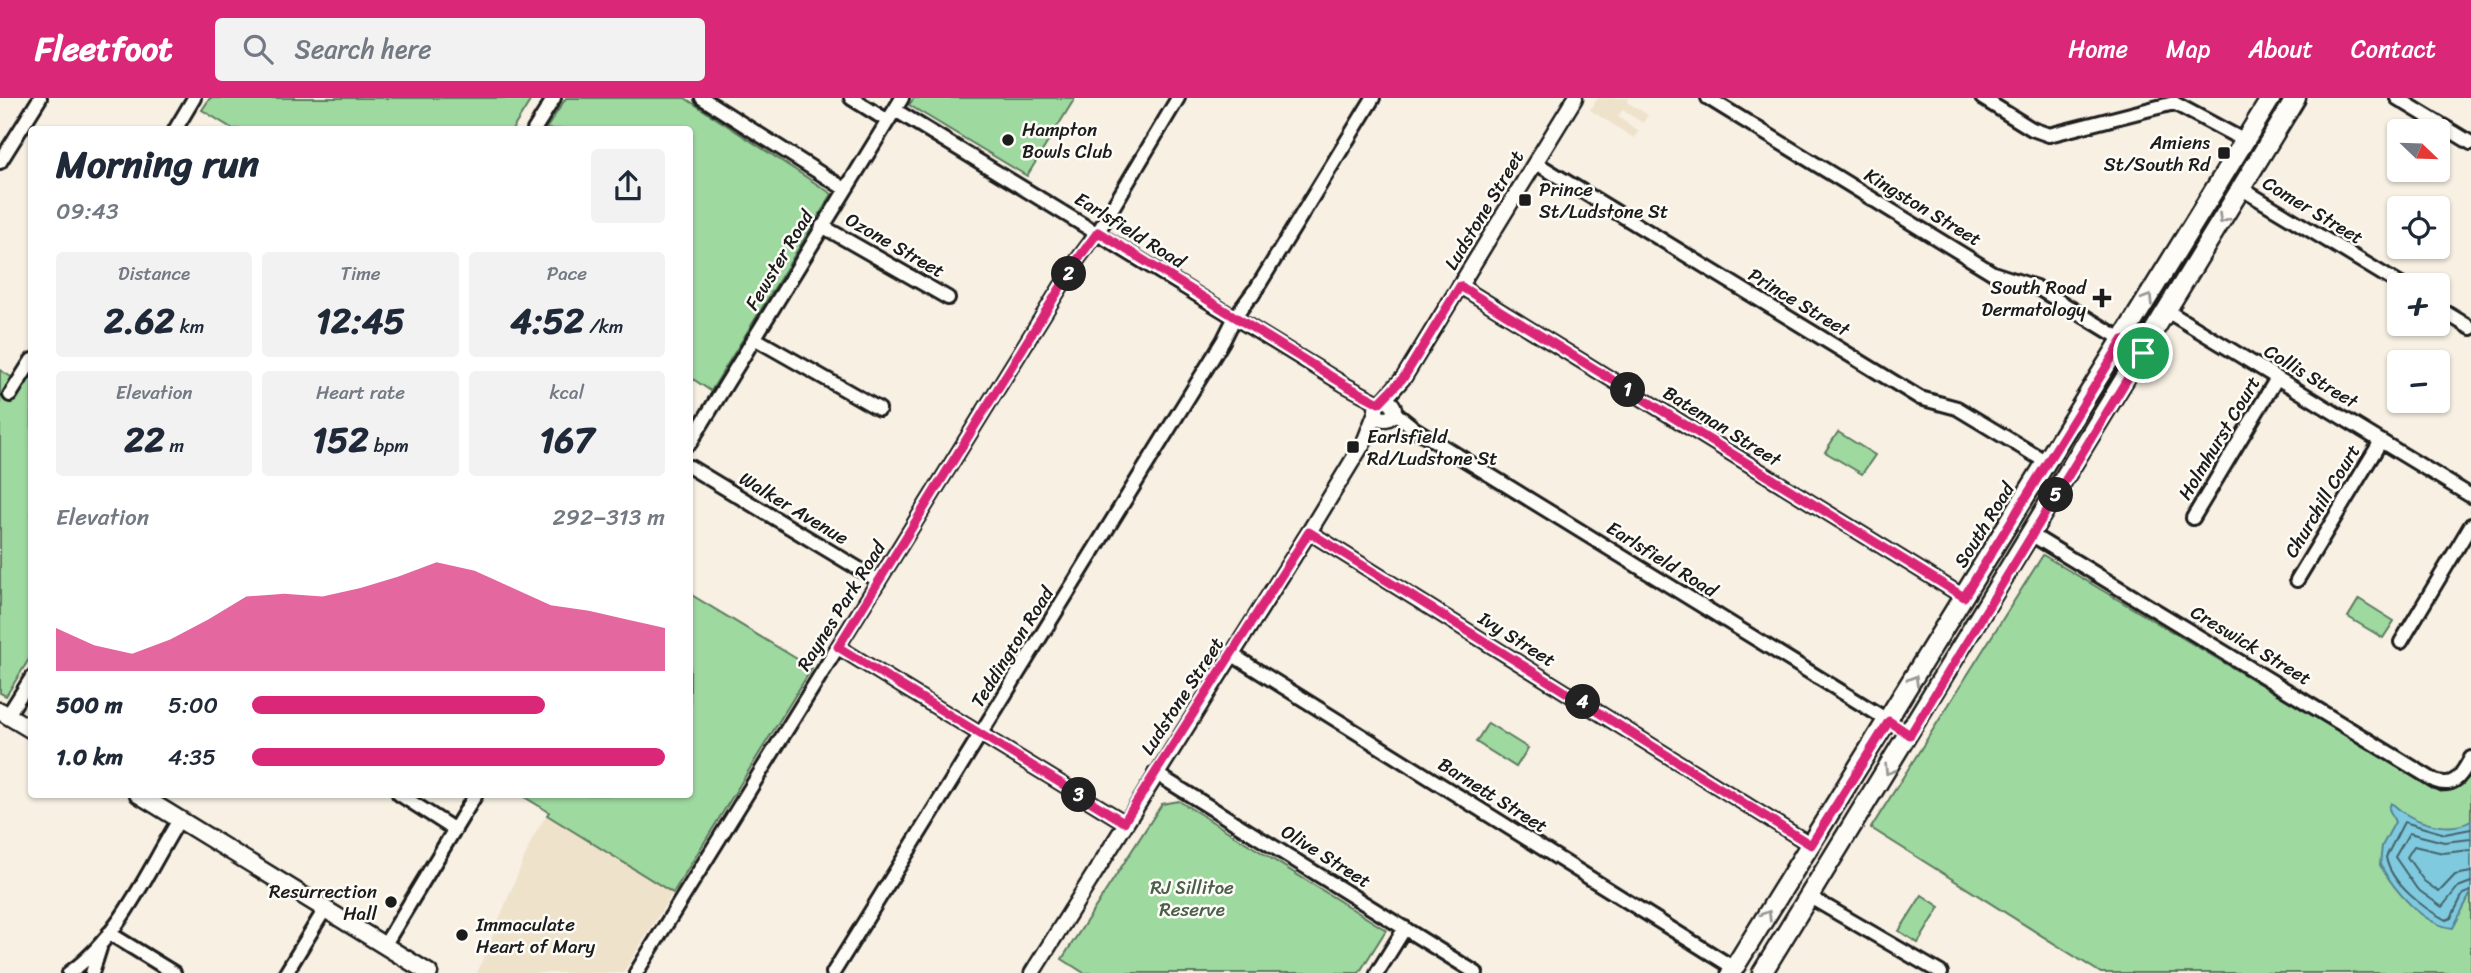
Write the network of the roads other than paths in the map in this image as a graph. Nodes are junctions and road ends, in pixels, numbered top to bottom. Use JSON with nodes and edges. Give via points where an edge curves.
{"nodes":[{"id":1,"x":40,"y":98,"type":"edge"},
{"id":2,"x":194,"y":98,"type":"edge"},
{"id":3,"x":554,"y":98,"type":"edge"},
{"id":4,"x":702,"y":98,"type":"edge"},
{"id":5,"x":851,"y":98,"type":"edge"},
{"id":6,"x":902,"y":98,"type":"edge"},
{"id":7,"x":1178,"y":98,"type":"edge"},
{"id":8,"x":1373,"y":98,"type":"edge"},
{"id":9,"x":1575,"y":98,"type":"edge"},
{"id":10,"x":1708,"y":98,"type":"edge"},
{"id":11,"x":1982,"y":98,"type":"edge"},
{"id":12,"x":2271,"y":98,"type":"edge"},
{"id":13,"x":2296,"y":98,"type":"edge"},
{"id":14,"x":2397,"y":98,"type":"edge"},
{"id":15,"x":891,"y":115,"type":"junction"},
{"id":16,"x":177,"y":126,"type":"edge"},
{"id":17,"x":536,"y":126,"type":"edge"},
{"id":18,"x":2245,"y":141,"type":"junction"},
{"id":19,"x":2471,"y":143,"type":"edge"},
{"id":20,"x":0,"y":162,"type":"edge"},
{"id":21,"x":1536,"y":163,"type":"junction"},
{"id":22,"x":845,"y":189,"type":"junction"},
{"id":23,"x":2242,"y":189,"type":"junction"},
{"id":24,"x":822,"y":226,"type":"junction"},
{"id":25,"x":1096,"y":231,"type":"junction"},
{"id":26,"x":2387,"y":277,"type":"edge"},
{"id":27,"x":1460,"y":286,"type":"junction"},
{"id":28,"x":948,"y":298,"type":"dead end"},
{"id":29,"x":2167,"y":311,"type":"junction"},
{"id":30,"x":2450,"y":315,"type":"edge"},
{"id":31,"x":1237,"y":318,"type":"junction"},
{"id":32,"x":2471,"y":328,"type":"edge"},
{"id":33,"x":754,"y":338,"type":"junction"},
{"id":34,"x":2123,"y":340,"type":"junction"},
{"id":35,"x":2143,"y":353,"type":"junction"},
{"id":36,"x":28,"y":366,"type":"edge"},
{"id":37,"x":2277,"y":379,"type":"junction"},
{"id":38,"x":10,"y":395,"type":"dead end"},
{"id":39,"x":879,"y":409,"type":"dead end"},
{"id":40,"x":1385,"y":410,"type":"junction"},
{"id":41,"x":693,"y":438,"type":"edge"},
{"id":42,"x":2381,"y":441,"type":"junction"},
{"id":43,"x":2048,"y":463,"type":"junction"},
{"id":44,"x":693,"y":469,"type":"edge"},
{"id":45,"x":2471,"y":496,"type":"edge"},
{"id":46,"x":2193,"y":518,"type":"dead end"},
{"id":47,"x":2471,"y":525,"type":"edge"},
{"id":48,"x":1309,"y":532,"type":"junction"},
{"id":49,"x":2032,"y":535,"type":"junction"},
{"id":50,"x":2297,"y":580,"type":"dead end"},
{"id":51,"x":879,"y":581,"type":"junction"},
{"id":52,"x":1964,"y":597,"type":"junction"},
{"id":53,"x":2401,"y":642,"type":"dead end"},
{"id":54,"x":838,"y":647,"type":"junction"},
{"id":55,"x":1231,"y":654,"type":"junction"},
{"id":56,"x":28,"y":682,"type":"edge"},
{"id":57,"x":4,"y":713,"type":"edge"},
{"id":58,"x":1889,"y":721,"type":"junction"},
{"id":59,"x":28,"y":728,"type":"edge"},
{"id":60,"x":980,"y":734,"type":"junction"},
{"id":61,"x":1910,"y":735,"type":"junction"},
{"id":62,"x":2471,"y":758,"type":"edge"},
{"id":63,"x":1156,"y":773,"type":"junction"},
{"id":64,"x":144,"y":798,"type":"edge"},
{"id":65,"x":405,"y":798,"type":"edge"},
{"id":66,"x":474,"y":798,"type":"edge"},
{"id":67,"x":179,"y":820,"type":"junction"},
{"id":68,"x":1124,"y":822,"type":"junction"},
{"id":69,"x":455,"y":830,"type":"junction"},
{"id":70,"x":1811,"y":845,"type":"junction"},
{"id":71,"x":1810,"y":897,"type":"junction"},
{"id":72,"x":325,"y":909,"type":"junction"},
{"id":73,"x":1405,"y":928,"type":"junction"},
{"id":74,"x":105,"y":939,"type":"junction"},
{"id":75,"x":384,"y":946,"type":"junction"},
{"id":76,"x":1733,"y":970,"type":"edge"},
{"id":77,"x":72,"y":972,"type":"edge"},
{"id":78,"x":92,"y":973,"type":"edge"},
{"id":79,"x":174,"y":973,"type":"edge"},
{"id":80,"x":286,"y":973,"type":"edge"},
{"id":81,"x":429,"y":973,"type":"edge"},
{"id":82,"x":636,"y":973,"type":"edge"},
{"id":83,"x":833,"y":973,"type":"edge"},
{"id":84,"x":1032,"y":973,"type":"edge"},
{"id":85,"x":1377,"y":973,"type":"edge"},
{"id":86,"x":1476,"y":973,"type":"edge"},
{"id":87,"x":1762,"y":973,"type":"edge"},
{"id":88,"x":1941,"y":973,"type":"edge"}],
"edges":[{"from":1,"to":20,"type":"street"},
{"from":2,"to":16,"type":"street"},
{"from":3,"to":17,"type":"street"},
{"from":4,"to":22,"type":"street"},
{"from":5,"to":15,"type":"street","name":"Earlsfield Road"},
{"from":6,"to":15,"type":"street","name":"Fewster Road"},
{"from":7,"to":25,"type":"street","name":"Raynes Park Road"},
{"from":8,"to":31,"type":"street","name":"Teddington Road"},
{"from":9,"to":21,"type":"street","name":"Ludstone Street"},
{"from":10,"to":34,"type":"street","name":"Kingston Street","via":[[1997,275],[2036,287]]},
{"from":11,"to":18,"type":"street","via":[[2049,135],[2175,103]]},
{"from":12,"to":18,"type":"main road","name":"South Road"},
{"from":13,"to":23,"type":"main road"},
{"from":14,"to":19,"type":"street"},
{"from":15,"to":22,"type":"street","name":"Fewster Road"},
{"from":15,"to":25,"type":"street","name":"Earlsfield Road"},
{"from":34,"to":18,"type":"main road","name":"South Road","one_way":true},
{"from":21,"to":27,"type":"street","name":"Ludstone Street"},
{"from":21,"to":43,"type":"street","name":"Prince Street","via":[[1920,398],[1957,408]]},
{"from":22,"to":24,"type":"street","name":"Fewster Road"},
{"from":23,"to":26,"type":"street","name":"Comer Street"},
{"from":23,"to":29,"type":"main road","one_way":true},
{"from":24,"to":28,"type":"street","name":"Ozone Street"},
{"from":24,"to":33,"type":"street","name":"Fewster Road"},
{"from":25,"to":31,"type":"street","name":"Earlsfield Road"},
{"from":25,"to":51,"type":"street","name":"Raynes Park Road"},
{"from":27,"to":40,"type":"street","name":"Ludstone Street"},
{"from":27,"to":52,"type":"street","name":"Bateman Street"},
{"from":29,"to":35,"type":"main road"},
{"from":29,"to":37,"type":"street","name":"Collis Street"},
{"from":30,"to":32,"type":"street"},
{"from":31,"to":40,"type":"street","name":"Earlsfield Road"},
{"from":31,"to":60,"type":"street","name":"Teddington Road"},
{"from":33,"to":39,"type":"street"},
{"from":33,"to":41,"type":"street","name":"Fewster Road"},
{"from":34,"to":35,"type":"main road"},
{"from":34,"to":43,"type":"main road","name":"South Road"},
{"from":35,"to":49,"type":"main road"},
{"from":36,"to":38,"type":"street"},
{"from":37,"to":42,"type":"street","name":"Collis Street"},
{"from":37,"to":46,"type":"street","name":"Holmhurst Court"},
{"from":40,"to":48,"type":"street","name":"Ludstone Street"},
{"from":40,"to":58,"type":"street","name":"Earlsfield Road"},
{"from":42,"to":45,"type":"street","name":"Collis Street"},
{"from":42,"to":50,"type":"street","name":"Churchill Court"},
{"from":43,"to":52,"type":"main road","name":"South Road"},
{"from":44,"to":51,"type":"street","name":"Walker Avenue"},
{"from":47,"to":53,"type":"street"},
{"from":48,"to":55,"type":"street","name":"Ludstone Street"},
{"from":48,"to":70,"type":"street","name":"Ivy Street"},
{"from":49,"to":61,"type":"main road"},
{"from":49,"to":62,"type":"street","name":"Creswick Street","via":[[2435,781],[2451,784]]},
{"from":51,"to":54,"type":"street","name":"Raynes Park Road"},
{"from":58,"to":52,"type":"main road","name":"South Road","one_way":true},
{"from":54,"to":60,"type":"street"},
{"from":54,"to":82,"type":"street","name":"Raynes Park Road"},
{"from":55,"to":63,"type":"street","name":"Ludstone Street"},
{"from":55,"to":76,"type":"street","name":"Barnett Street"},
{"from":56,"to":57,"type":"street"},
{"from":57,"to":59,"type":"main road"},
{"from":58,"to":61,"type":"main road"},
{"from":58,"to":70,"type":"main road","name":"South Road"},
{"from":60,"to":68,"type":"street"},
{"from":60,"to":83,"type":"street","name":"Teddington Road"},
{"from":61,"to":71,"type":"main road","one_way":true},
{"from":63,"to":68,"type":"street","name":"Ludstone Street"},
{"from":63,"to":73,"type":"street","name":"Olive Street"},
{"from":64,"to":67,"type":"main road"},
{"from":65,"to":69,"type":"street"},
{"from":66,"to":69,"type":"street"},
{"from":67,"to":72,"type":"main road"},
{"from":67,"to":74,"type":"street"},
{"from":68,"to":84,"type":"street","name":"Ludstone Street"},
{"from":69,"to":75,"type":"street"},
{"from":76,"to":70,"type":"main road","name":"South Road","one_way":true},
{"from":71,"to":87,"type":"main road"},
{"from":71,"to":88,"type":"street"},
{"from":72,"to":75,"type":"main road"},
{"from":72,"to":80,"type":"street"},
{"from":73,"to":85,"type":"street"},
{"from":73,"to":86,"type":"street","name":"Olive Street"},
{"from":74,"to":77,"type":"street"},
{"from":74,"to":78,"type":"street"},
{"from":74,"to":79,"type":"street"},
{"from":75,"to":81,"type":"main road"}]}
